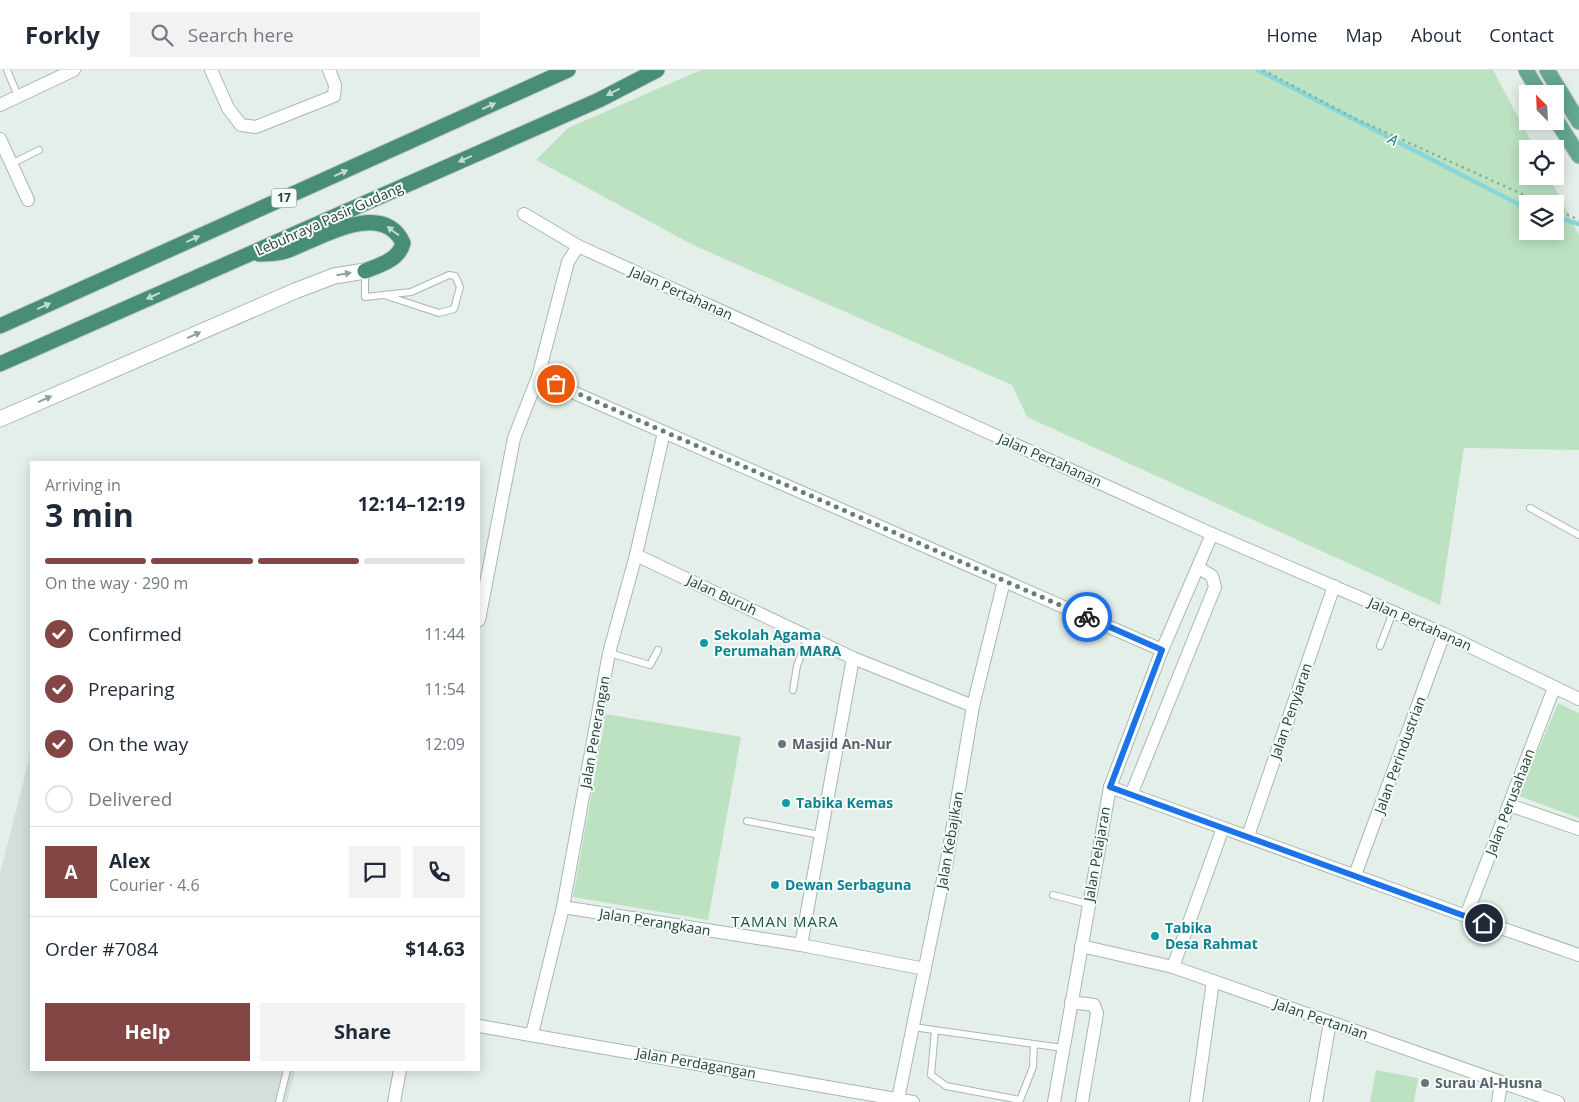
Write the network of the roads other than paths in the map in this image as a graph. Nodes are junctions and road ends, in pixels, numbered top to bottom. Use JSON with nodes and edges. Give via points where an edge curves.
{"nodes":[{"id":1,"x":7,"y":70,"type":"edge"},
{"id":2,"x":74,"y":70,"type":"edge"},
{"id":3,"x":210,"y":70,"type":"edge"},
{"id":4,"x":329,"y":70,"type":"edge"},
{"id":5,"x":568,"y":70,"type":"edge"},
{"id":6,"x":657,"y":70,"type":"edge"},
{"id":7,"x":1526,"y":70,"type":"edge"},
{"id":8,"x":1546,"y":70,"type":"edge"},
{"id":9,"x":1535,"y":85,"type":"edge"},
{"id":10,"x":18,"y":96,"type":"junction"},
{"id":11,"x":0,"y":105,"type":"edge"},
{"id":12,"x":1579,"y":122,"type":"edge"},
{"id":13,"x":1563,"y":130,"type":"edge"},
{"id":14,"x":0,"y":139,"type":"edge"},
{"id":15,"x":39,"y":150,"type":"dead end"},
{"id":16,"x":1579,"y":156,"type":"edge"},
{"id":17,"x":11,"y":164,"type":"junction"},
{"id":18,"x":28,"y":200,"type":"dead end"},
{"id":19,"x":524,"y":214,"type":"dead end"},
{"id":20,"x":578,"y":246,"type":"junction"},
{"id":21,"x":246,"y":256,"type":"junction"},
{"id":22,"x":365,"y":271,"type":"junction"},
{"id":23,"x":386,"y":296,"type":"junction"},
{"id":24,"x":0,"y":326,"type":"edge"},
{"id":25,"x":0,"y":364,"type":"edge"},
{"id":26,"x":538,"y":377,"type":"junction"},
{"id":27,"x":0,"y":419,"type":"edge"},
{"id":28,"x":664,"y":432,"type":"junction"},
{"id":29,"x":1530,"y":508,"type":"dead end"},
{"id":30,"x":1212,"y":534,"type":"junction"},
{"id":31,"x":1579,"y":536,"type":"edge"},
{"id":32,"x":636,"y":554,"type":"junction"},
{"id":33,"x":1199,"y":568,"type":"junction"},
{"id":34,"x":1004,"y":581,"type":"junction"},
{"id":35,"x":1334,"y":586,"type":"junction"},
{"id":36,"x":482,"y":591,"type":"edge"},
{"id":37,"x":480,"y":610,"type":"edge"},
{"id":38,"x":1393,"y":612,"type":"junction"},
{"id":39,"x":1444,"y":634,"type":"junction"},
{"id":40,"x":809,"y":635,"type":"junction"},
{"id":41,"x":1380,"y":646,"type":"dead end"},
{"id":42,"x":658,"y":650,"type":"dead end"},
{"id":43,"x":1162,"y":650,"type":"junction"},
{"id":44,"x":609,"y":653,"type":"junction"},
{"id":45,"x":853,"y":658,"type":"junction"},
{"id":46,"x":1554,"y":688,"type":"junction"},
{"id":47,"x":793,"y":690,"type":"dead end"},
{"id":48,"x":1579,"y":699,"type":"edge"},
{"id":49,"x":973,"y":706,"type":"junction"},
{"id":50,"x":1110,"y":787,"type":"junction"},
{"id":51,"x":1131,"y":795,"type":"junction"},
{"id":52,"x":1509,"y":805,"type":"junction"},
{"id":53,"x":747,"y":821,"type":"dead end"},
{"id":54,"x":1223,"y":828,"type":"junction"},
{"id":55,"x":1579,"y":829,"type":"edge"},
{"id":56,"x":820,"y":835,"type":"junction"},
{"id":57,"x":1248,"y":836,"type":"junction"},
{"id":58,"x":1355,"y":875,"type":"junction"},
{"id":59,"x":1053,"y":895,"type":"dead end"},
{"id":60,"x":1088,"y":904,"type":"junction"},
{"id":61,"x":563,"y":907,"type":"junction"},
{"id":62,"x":1466,"y":916,"type":"junction"},
{"id":63,"x":802,"y":945,"type":"junction"},
{"id":64,"x":1081,"y":946,"type":"junction"},
{"id":65,"x":1579,"y":955,"type":"edge"},
{"id":66,"x":1173,"y":967,"type":"junction"},
{"id":67,"x":925,"y":969,"type":"junction"},
{"id":68,"x":1213,"y":981,"type":"junction"},
{"id":69,"x":1071,"y":1002,"type":"junction"},
{"id":70,"x":1330,"y":1022,"type":"junction"},
{"id":71,"x":480,"y":1026,"type":"edge"},
{"id":72,"x":912,"y":1027,"type":"junction"},
{"id":73,"x":934,"y":1030,"type":"junction"},
{"id":74,"x":532,"y":1034,"type":"junction"},
{"id":75,"x":1034,"y":1044,"type":"junction"},
{"id":76,"x":1063,"y":1048,"type":"junction"},
{"id":77,"x":287,"y":1071,"type":"edge"},
{"id":78,"x":400,"y":1071,"type":"edge"},
{"id":79,"x":1500,"y":1083,"type":"junction"},
{"id":80,"x":898,"y":1100,"type":"junction"},
{"id":81,"x":279,"y":1102,"type":"edge"},
{"id":82,"x":394,"y":1102,"type":"edge"},
{"id":83,"x":912,"y":1102,"type":"edge"},
{"id":84,"x":1054,"y":1102,"type":"edge"},
{"id":85,"x":1082,"y":1102,"type":"edge"},
{"id":86,"x":1196,"y":1102,"type":"edge"},
{"id":87,"x":1316,"y":1102,"type":"edge"},
{"id":88,"x":1498,"y":1102,"type":"edge"},
{"id":89,"x":1558,"y":1102,"type":"edge"}],
"edges":[{"from":1,"to":10,"type":"lane"},
{"from":2,"to":10,"type":"street"},
{"from":3,"to":4,"type":"street","via":[[228,108],[241,125],[256,128],[334,96],[335,85]]},
{"from":24,"to":5,"type":"highway","number":"17","one_way":true},
{"from":6,"to":21,"type":"highway","name":"Lebuhraya Pasir Gudang","one_way":true,"via":[[590,104]]},
{"from":7,"to":9,"type":"main road"},
{"from":8,"to":12,"type":"main road"},
{"from":10,"to":11,"type":"street"},
{"from":13,"to":16,"type":"main road"},
{"from":14,"to":17,"type":"street"},
{"from":15,"to":17,"type":"lane"},
{"from":17,"to":18,"type":"street"},
{"from":19,"to":20,"type":"street","name":"Jalan Pertahanan"},
{"from":20,"to":26,"type":"street","via":[[568,262]]},
{"from":20,"to":30,"type":"street","name":"Jalan Pertahanan"},
{"from":22,"to":21,"type":"highway","one_way":true,"via":[[401,252],[403,243],[392,228],[368,223],[349,225],[284,252]]},
{"from":21,"to":25,"type":"highway","name":"Lebuhraya Pasir Gudang","one_way":true},
{"from":22,"to":23,"type":"lane","via":[[365,297]]},
{"from":27,"to":22,"type":"street","one_way":true,"via":[[295,290],[334,276]]},
{"from":23,"to":23,"type":"lane","via":[[411,292],[449,274],[455,276],[460,287],[454,309],[438,313]]},
{"from":26,"to":28,"type":"street"},
{"from":26,"to":36,"type":"street","via":[[514,438]]},
{"from":28,"to":32,"type":"street","name":"Jalan Penerangan"},
{"from":28,"to":34,"type":"street"},
{"from":29,"to":31,"type":"lane"},
{"from":30,"to":33,"type":"street","name":"Jalan Pelajaran"},
{"from":30,"to":35,"type":"street","name":"Jalan Pertahanan"},
{"from":32,"to":40,"type":"street","name":"Jalan Buruh"},
{"from":32,"to":44,"type":"street","name":"Jalan Penerangan"},
{"from":33,"to":43,"type":"street","name":"Jalan Pelajaran"},
{"from":33,"to":51,"type":"street","via":[[1212,576],[1215,586]]},
{"from":34,"to":43,"type":"street"},
{"from":34,"to":49,"type":"street","name":"Jalan Kebajikan"},
{"from":35,"to":38,"type":"street","name":"Jalan Pertahanan"},
{"from":35,"to":57,"type":"street","name":"Jalan Penyiaran"},
{"from":36,"to":37,"type":"street"},
{"from":38,"to":39,"type":"street","name":"Jalan Pertahanan"},
{"from":38,"to":41,"type":"lane"},
{"from":39,"to":46,"type":"street","name":"Jalan Pertahanan"},
{"from":39,"to":58,"type":"street","name":"Jalan Perindustrian"},
{"from":40,"to":45,"type":"street","name":"Jalan Buruh"},
{"from":40,"to":47,"type":"lane","via":[[797,666]]},
{"from":42,"to":44,"type":"lane","via":[[650,664]]},
{"from":43,"to":50,"type":"street","name":"Jalan Pelajaran"},
{"from":44,"to":61,"type":"street","name":"Jalan Penerangan"},
{"from":45,"to":49,"type":"street","name":"Jalan Buruh"},
{"from":45,"to":56,"type":"street"},
{"from":46,"to":48,"type":"street","name":"Jalan Pertahanan"},
{"from":46,"to":52,"type":"street","name":"Jalan Perusahaan"},
{"from":49,"to":67,"type":"street","name":"Jalan Kebajikan"},
{"from":50,"to":51,"type":"street"},
{"from":50,"to":60,"type":"street","name":"Jalan Pelajaran"},
{"from":51,"to":54,"type":"street"},
{"from":52,"to":55,"type":"street"},
{"from":52,"to":62,"type":"street","name":"Jalan Perusahaan"},
{"from":53,"to":56,"type":"lane"},
{"from":54,"to":57,"type":"street"},
{"from":54,"to":66,"type":"street"},
{"from":56,"to":63,"type":"street"},
{"from":57,"to":58,"type":"street"},
{"from":58,"to":62,"type":"street"},
{"from":59,"to":60,"type":"lane"},
{"from":60,"to":64,"type":"street","name":"Jalan Pelajaran"},
{"from":61,"to":63,"type":"street","name":"Jalan Perangkaan"},
{"from":61,"to":74,"type":"street","name":"Jalan Penerangan"},
{"from":62,"to":65,"type":"street"},
{"from":63,"to":67,"type":"street","name":"Jalan Perangkaan"},
{"from":64,"to":66,"type":"street","name":"Jalan Pertanian"},
{"from":64,"to":69,"type":"street","name":"Jalan Pelajaran"},
{"from":66,"to":68,"type":"street","name":"Jalan Pertanian"},
{"from":67,"to":72,"type":"street","name":"Jalan Kebajikan"},
{"from":68,"to":70,"type":"street","name":"Jalan Pertanian"},
{"from":68,"to":86,"type":"street"},
{"from":69,"to":76,"type":"street","name":"Jalan Pelajaran"},
{"from":69,"to":85,"type":"street","via":[[1094,1005],[1097,1013]]},
{"from":70,"to":79,"type":"street","name":"Jalan Pertanian"},
{"from":70,"to":87,"type":"street"},
{"from":71,"to":74,"type":"street","name":"Jalan Perdagangan"},
{"from":72,"to":73,"type":"lane"},
{"from":72,"to":80,"type":"street","name":"Jalan Kebajikan"},
{"from":73,"to":75,"type":"lane"},
{"from":73,"to":75,"type":"lane","via":[[931,1075],[946,1086],[1020,1100],[1033,1067]]},
{"from":74,"to":80,"type":"street","name":"Jalan Perdagangan"},
{"from":75,"to":76,"type":"lane"},
{"from":76,"to":84,"type":"street","name":"Jalan Pelajaran"},
{"from":77,"to":81,"type":"lane"},
{"from":78,"to":82,"type":"street"},
{"from":79,"to":88,"type":"street"},
{"from":79,"to":89,"type":"street","name":"Jalan Pertanian"},
{"from":80,"to":83,"type":"street","name":"Jalan Perdagangan"}]}
